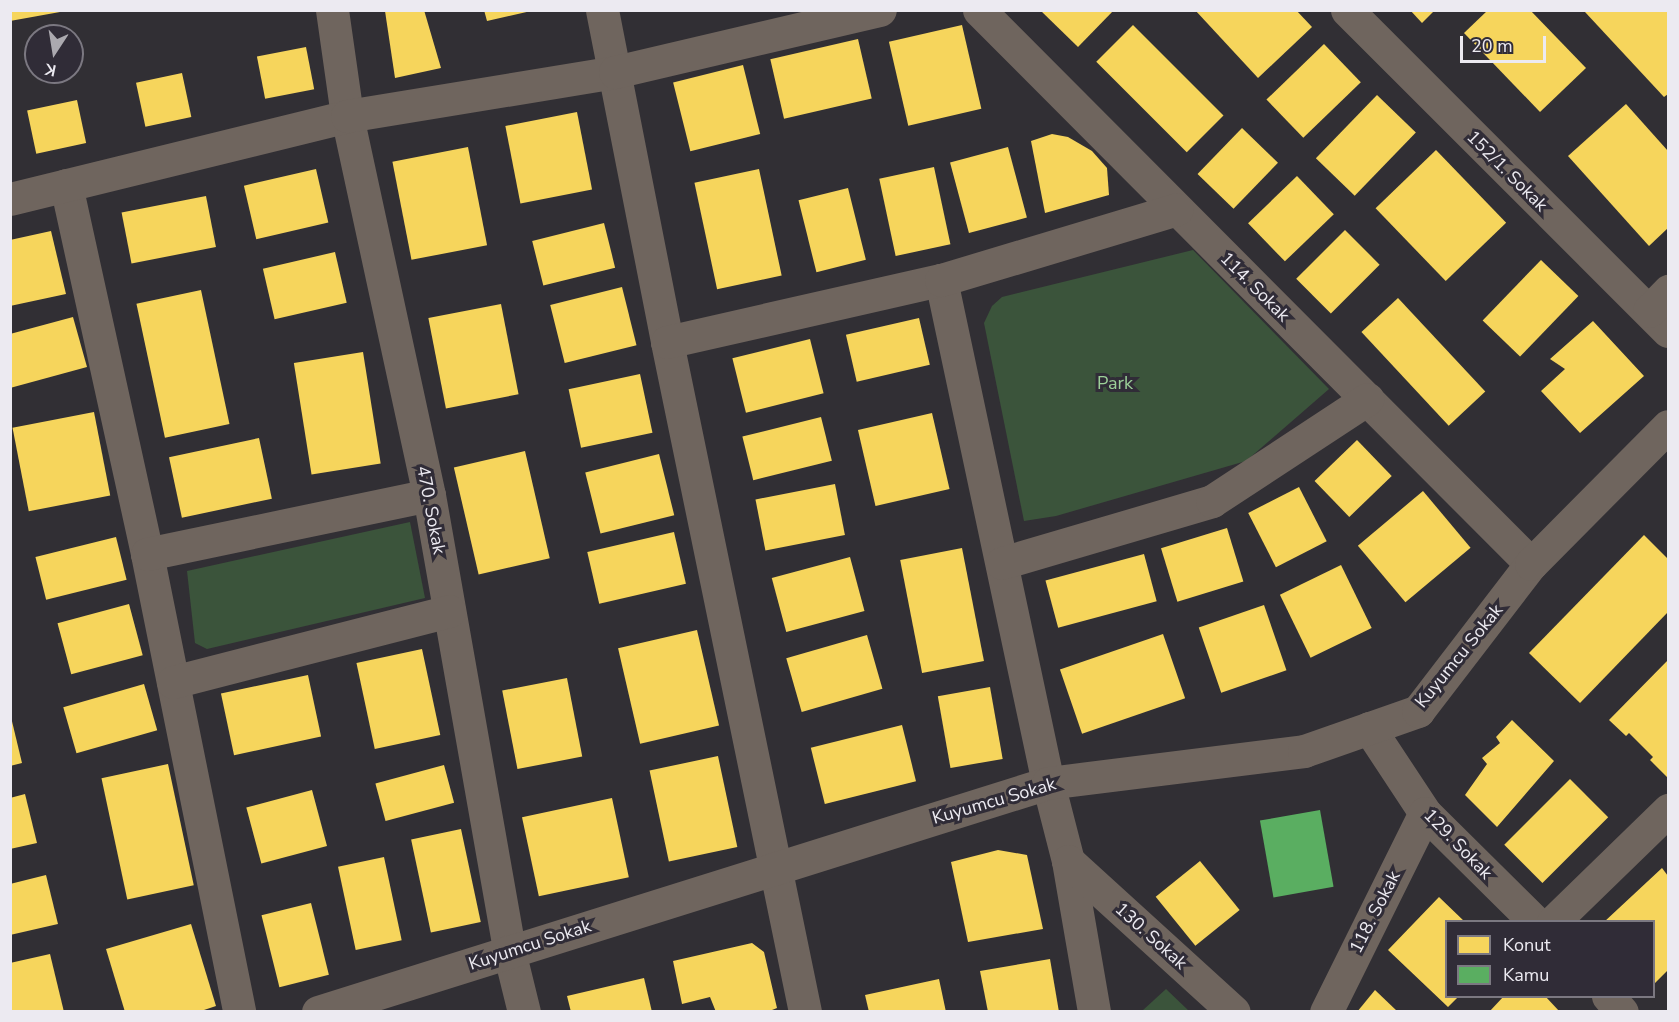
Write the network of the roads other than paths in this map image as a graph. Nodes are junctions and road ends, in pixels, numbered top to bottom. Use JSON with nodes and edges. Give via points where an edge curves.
{"nodes":[{"id":1,"x":332,"y":10,"type":"edge"},
{"id":2,"x":602,"y":10,"type":"edge"},
{"id":3,"x":880,"y":10,"type":"edge"},
{"id":4,"x":978,"y":10,"type":"edge"},
{"id":5,"x":1347,"y":10,"type":"edge"},
{"id":6,"x":615,"y":72,"type":"junction"},
{"id":7,"x":346,"y":116,"type":"junction"},
{"id":8,"x":66,"y":185,"type":"junction"},
{"id":9,"x":10,"y":199,"type":"edge"},
{"id":10,"x":1177,"y":209,"type":"junction"},
{"id":11,"x":941,"y":280,"type":"junction"},
{"id":12,"x":1662,"y":311,"type":"edge"},
{"id":13,"x":667,"y":342,"type":"junction"},
{"id":14,"x":1367,"y":399,"type":"junction"},
{"id":15,"x":1668,"y":426,"type":"edge"},
{"id":16,"x":429,"y":495,"type":"junction"},
{"id":17,"x":147,"y":554,"type":"junction"},
{"id":18,"x":1002,"y":563,"type":"junction"},
{"id":19,"x":1531,"y":564,"type":"junction"},
{"id":20,"x":449,"y":611,"type":"junction"},
{"id":21,"x":173,"y":682,"type":"junction"},
{"id":22,"x":1369,"y":728,"type":"junction"},
{"id":23,"x":1048,"y":783,"type":"junction"},
{"id":24,"x":1668,"y":810,"type":"edge"},
{"id":25,"x":1425,"y":813,"type":"junction"},
{"id":26,"x":1068,"y":861,"type":"junction"},
{"id":27,"x":775,"y":867,"type":"junction"},
{"id":28,"x":1534,"y":920,"type":"edge"},
{"id":29,"x":1554,"y":920,"type":"edge"},
{"id":30,"x":510,"y":951,"type":"junction"},
{"id":31,"x":1610,"y":998,"type":"edge"},
{"id":32,"x":238,"y":1011,"type":"edge"},
{"id":33,"x":318,"y":1011,"type":"edge"},
{"id":34,"x":524,"y":1011,"type":"edge"},
{"id":35,"x":805,"y":1011,"type":"edge"},
{"id":36,"x":1094,"y":1011,"type":"edge"},
{"id":37,"x":1234,"y":1011,"type":"edge"},
{"id":38,"x":1326,"y":1011,"type":"edge"},
{"id":39,"x":1622,"y":1011,"type":"edge"}],
"edges":[{"from":1,"to":7,"type":"street","name":"470. Sokak"},
{"from":2,"to":6,"type":"street"},
{"from":3,"to":6,"type":"street"},
{"from":4,"to":10,"type":"street","name":"114. Sokak"},
{"from":5,"to":12,"type":"street","name":"152/1. Sokak"},
{"from":6,"to":7,"type":"street"},
{"from":6,"to":13,"type":"street"},
{"from":7,"to":8,"type":"street"},
{"from":7,"to":16,"type":"street","name":"470. Sokak"},
{"from":8,"to":9,"type":"street"},
{"from":8,"to":17,"type":"street"},
{"from":10,"to":11,"type":"street"},
{"from":10,"to":14,"type":"street","name":"114. Sokak"},
{"from":11,"to":13,"type":"street"},
{"from":11,"to":18,"type":"street"},
{"from":13,"to":27,"type":"street"},
{"from":14,"to":18,"type":"street","via":[[1212,501]]},
{"from":14,"to":19,"type":"street","name":"114. Sokak"},
{"from":15,"to":19,"type":"street","name":"Kuyumcu Sokak"},
{"from":16,"to":17,"type":"street"},
{"from":16,"to":20,"type":"street","name":"470. Sokak"},
{"from":17,"to":21,"type":"street"},
{"from":18,"to":23,"type":"street"},
{"from":19,"to":22,"type":"street","name":"Kuyumcu Sokak","via":[[1418,711]]},
{"from":20,"to":21,"type":"street"},
{"from":20,"to":30,"type":"street","name":"470. Sokak"},
{"from":21,"to":32,"type":"street"},
{"from":22,"to":23,"type":"street","name":"Kuyumcu Sokak","via":[[1304,751]]},
{"from":22,"to":25,"type":"street","name":"129. Sokak"},
{"from":23,"to":26,"type":"street"},
{"from":23,"to":27,"type":"street","name":"Kuyumcu Sokak"},
{"from":24,"to":29,"type":"street"},
{"from":25,"to":28,"type":"street","name":"129. Sokak"},
{"from":25,"to":38,"type":"street","name":"118. Sokak"},
{"from":26,"to":36,"type":"street"},
{"from":26,"to":37,"type":"street","name":"130. Sokak"},
{"from":27,"to":30,"type":"street","name":"Kuyumcu Sokak"},
{"from":27,"to":35,"type":"street"},
{"from":30,"to":33,"type":"street","name":"Kuyumcu Sokak"},
{"from":30,"to":34,"type":"street","name":"470. Sokak"},
{"from":31,"to":39,"type":"street"}]}
